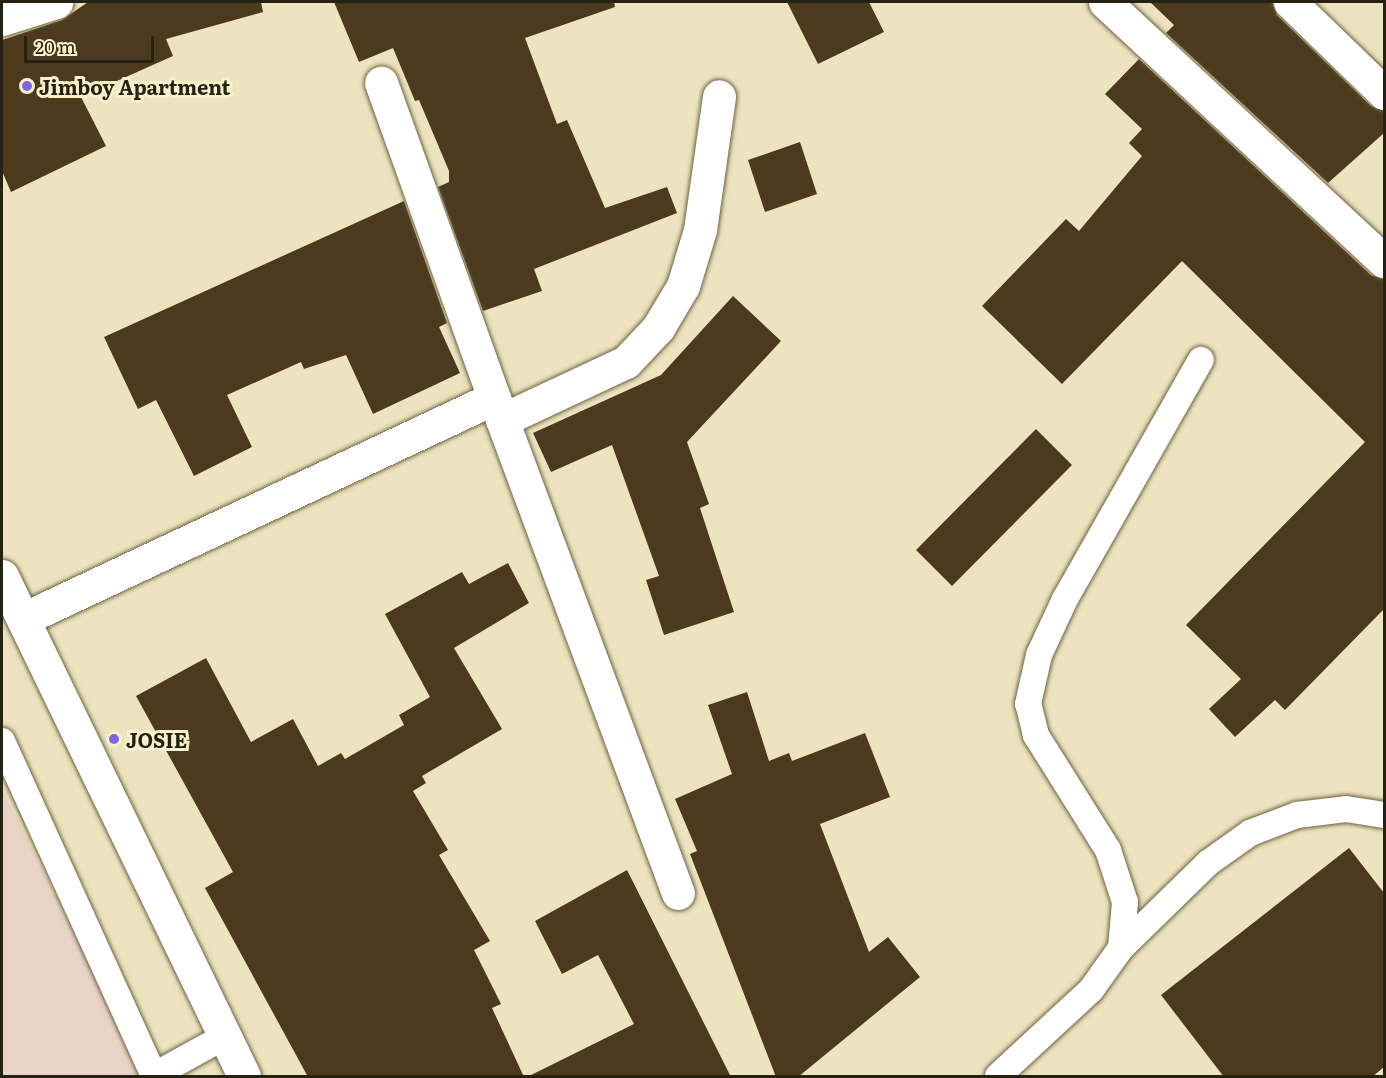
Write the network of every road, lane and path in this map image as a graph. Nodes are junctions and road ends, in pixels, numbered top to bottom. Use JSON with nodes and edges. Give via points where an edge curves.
{"nodes":[{"id":1,"x":56,"y":2,"type":"edge"},
{"id":2,"x":1105,"y":2,"type":"edge"},
{"id":3,"x":1290,"y":2,"type":"edge"},
{"id":4,"x":2,"y":19,"type":"edge"},
{"id":5,"x":381,"y":83,"type":"dead end"},
{"id":6,"x":1384,"y":93,"type":"edge"},
{"id":7,"x":718,"y":96,"type":"dead end"},
{"id":8,"x":1384,"y":261,"type":"edge"},
{"id":9,"x":1201,"y":360,"type":"dead end"},
{"id":10,"x":498,"y":409,"type":"junction"},
{"id":11,"x":2,"y":576,"type":"edge"},
{"id":12,"x":23,"y":619,"type":"junction"},
{"id":13,"x":2,"y":741,"type":"edge"},
{"id":14,"x":9,"y":780,"type":"edge"},
{"id":15,"x":1384,"y":815,"type":"edge"},
{"id":16,"x":678,"y":893,"type":"dead end"},
{"id":17,"x":1121,"y":948,"type":"junction"},
{"id":18,"x":224,"y":1037,"type":"junction"},
{"id":19,"x":153,"y":1076,"type":"edge"},
{"id":20,"x":244,"y":1077,"type":"edge"},
{"id":21,"x":998,"y":1077,"type":"edge"}],
"edges":[{"from":1,"to":4,"type":"street"},
{"from":2,"to":8,"type":"street"},
{"from":3,"to":6,"type":"street"},
{"from":5,"to":10,"type":"street"},
{"from":7,"to":10,"type":"street","via":[[700,230],[683,286],[658,328],[626,362]]},
{"from":9,"to":17,"type":"lane","via":[[1065,599],[1039,655],[1028,704],[1036,735],[1108,850],[1125,902]]},
{"from":10,"to":12,"type":"street"},
{"from":10,"to":16,"type":"street"},
{"from":11,"to":12,"type":"street"},
{"from":12,"to":18,"type":"street"},
{"from":13,"to":14,"type":"lane"},
{"from":14,"to":19,"type":"lane"},
{"from":15,"to":17,"type":"lane","via":[[1346,809],[1297,815],[1250,833],[1208,863]]},
{"from":17,"to":21,"type":"lane","via":[[1091,990]]},
{"from":18,"to":19,"type":"lane"},
{"from":18,"to":20,"type":"street"}]}
